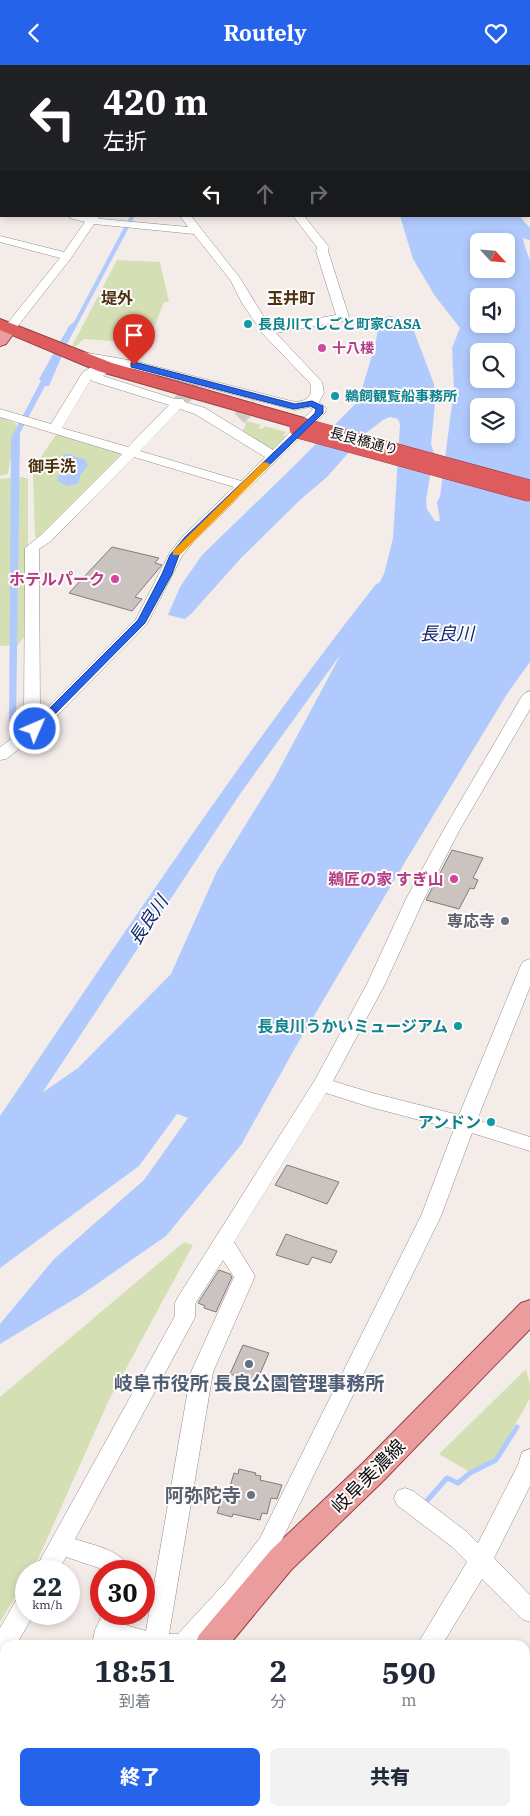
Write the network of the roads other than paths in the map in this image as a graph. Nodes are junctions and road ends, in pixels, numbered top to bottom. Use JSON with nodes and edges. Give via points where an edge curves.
{"nodes":[{"id":1,"x":76,"y":217,"type":"edge"},
{"id":2,"x":186,"y":217,"type":"edge"},
{"id":3,"x":299,"y":217,"type":"edge"},
{"id":4,"x":92,"y":218,"type":"edge"},
{"id":5,"x":196,"y":231,"type":"junction"},
{"id":6,"x":0,"y":239,"type":"edge"},
{"id":7,"x":67,"y":256,"type":"junction"},
{"id":8,"x":3,"y":331,"type":"edge"},
{"id":9,"x":267,"y":331,"type":"junction"},
{"id":10,"x":70,"y":355,"type":"junction"},
{"id":11,"x":99,"y":370,"type":"junction"},
{"id":12,"x":131,"y":370,"type":"junction"},
{"id":13,"x":178,"y":403,"type":"junction"},
{"id":14,"x":312,"y":403,"type":"junction"},
{"id":15,"x":5,"y":414,"type":"edge"},
{"id":16,"x":239,"y":418,"type":"tunnel mouth"},
{"id":17,"x":302,"y":426,"type":"junction"},
{"id":18,"x":228,"y":428,"type":"junction"},
{"id":19,"x":53,"y":429,"type":"junction"},
{"id":20,"x":130,"y":452,"type":"junction"},
{"id":21,"x":274,"y":457,"type":"junction"},
{"id":22,"x":244,"y":486,"type":"junction"},
{"id":23,"x":530,"y":487,"type":"edge"},
{"id":24,"x":530,"y":491,"type":"edge"},
{"id":25,"x":527,"y":705,"type":"edge"},
{"id":26,"x":35,"y":729,"type":"junction"},
{"id":27,"x":0,"y":755,"type":"edge"},
{"id":28,"x":530,"y":965,"type":"edge"},
{"id":29,"x":322,"y":1084,"type":"junction"},
{"id":30,"x":465,"y":1124,"type":"junction"},
{"id":31,"x":530,"y":1144,"type":"edge"},
{"id":32,"x":223,"y":1243,"type":"junction"},
{"id":33,"x":530,"y":1311,"type":"edge"},
{"id":34,"x":530,"y":1459,"type":"edge"},
{"id":35,"x":404,"y":1498,"type":"dead end"},
{"id":36,"x":61,"y":1545,"type":"junction"},
{"id":37,"x":52,"y":1560,"type":"edge"},
{"id":38,"x":107,"y":1560,"type":"edge"},
{"id":39,"x":481,"y":1560,"type":"junction"},
{"id":40,"x":530,"y":1611,"type":"edge"},
{"id":41,"x":15,"y":1624,"type":"edge"},
{"id":42,"x":108,"y":1630,"type":"edge"},
{"id":43,"x":6,"y":1640,"type":"edge"},
{"id":44,"x":139,"y":1640,"type":"edge"},
{"id":45,"x":156,"y":1640,"type":"edge"},
{"id":46,"x":188,"y":1640,"type":"edge"},
{"id":47,"x":214,"y":1640,"type":"edge"},
{"id":48,"x":432,"y":1640,"type":"edge"}],
"edges":[{"from":1,"to":4,"type":"street"},
{"from":2,"to":5,"type":"street"},
{"from":3,"to":9,"type":"street","via":[[322,247],[343,317]]},
{"from":4,"to":5,"type":"street"},
{"from":4,"to":7,"type":"street"},
{"from":5,"to":9,"type":"street","via":[[236,280]]},
{"from":6,"to":7,"type":"street"},
{"from":7,"to":8,"type":"street"},
{"from":8,"to":10,"type":"highway","name":"長良橋通り"},
{"from":9,"to":14,"type":"street","via":[[316,383],[318,390]]},
{"from":10,"to":11,"type":"highway","name":"長良橋通り"},
{"from":10,"to":12,"type":"highway","name":"長良橋通り"},
{"from":11,"to":13,"type":"street","via":[[96,378]]},
{"from":11,"to":17,"type":"highway","name":"長良橋通り"},
{"from":11,"to":19,"type":"street","via":[[87,375]]},
{"from":12,"to":14,"type":"street","via":[[258,400],[294,406]]},
{"from":12,"to":17,"type":"highway","name":"長良橋通り"},
{"from":13,"to":18,"type":"street","via":[[200,411]]},
{"from":13,"to":20,"type":"street"},
{"from":14,"to":21,"type":"street","via":[[320,408],[319,413]]},
{"from":15,"to":19,"type":"street"},
{"from":16,"to":18,"type":"street"},
{"from":17,"to":23,"type":"highway","name":"長良橋通り"},
{"from":17,"to":24,"type":"highway","name":"長良橋通り","bridge":true},
{"from":18,"to":21,"type":"street"},
{"from":19,"to":20,"type":"street"},
{"from":20,"to":22,"type":"street"},
{"from":20,"to":26,"type":"street","via":[[46,538],[32,548],[32,720]]},
{"from":21,"to":22,"type":"street"},
{"from":22,"to":26,"type":"street","via":[[175,555],[142,621]]},
{"from":25,"to":29,"type":"street","via":[[451,831],[376,984]]},
{"from":26,"to":27,"type":"street"},
{"from":28,"to":30,"type":"street"},
{"from":29,"to":30,"type":"street"},
{"from":29,"to":32,"type":"street"},
{"from":30,"to":31,"type":"street"},
{"from":30,"to":46,"type":"street","via":[[431,1216],[268,1545],[233,1591]]},
{"from":32,"to":36,"type":"street","via":[[185,1303],[185,1317]]},
{"from":32,"to":45,"type":"street","via":[[245,1276],[202,1371]]},
{"from":33,"to":47,"type":"main road","name":"岐阜美濃線","via":[[282,1561]]},
{"from":34,"to":39,"type":"street"},
{"from":35,"to":39,"type":"street","via":[[460,1539]]},
{"from":36,"to":37,"type":"street"},
{"from":36,"to":38,"type":"street"},
{"from":39,"to":40,"type":"street"},
{"from":39,"to":48,"type":"street"},
{"from":41,"to":43,"type":"street"},
{"from":42,"to":44,"type":"street"}]}
